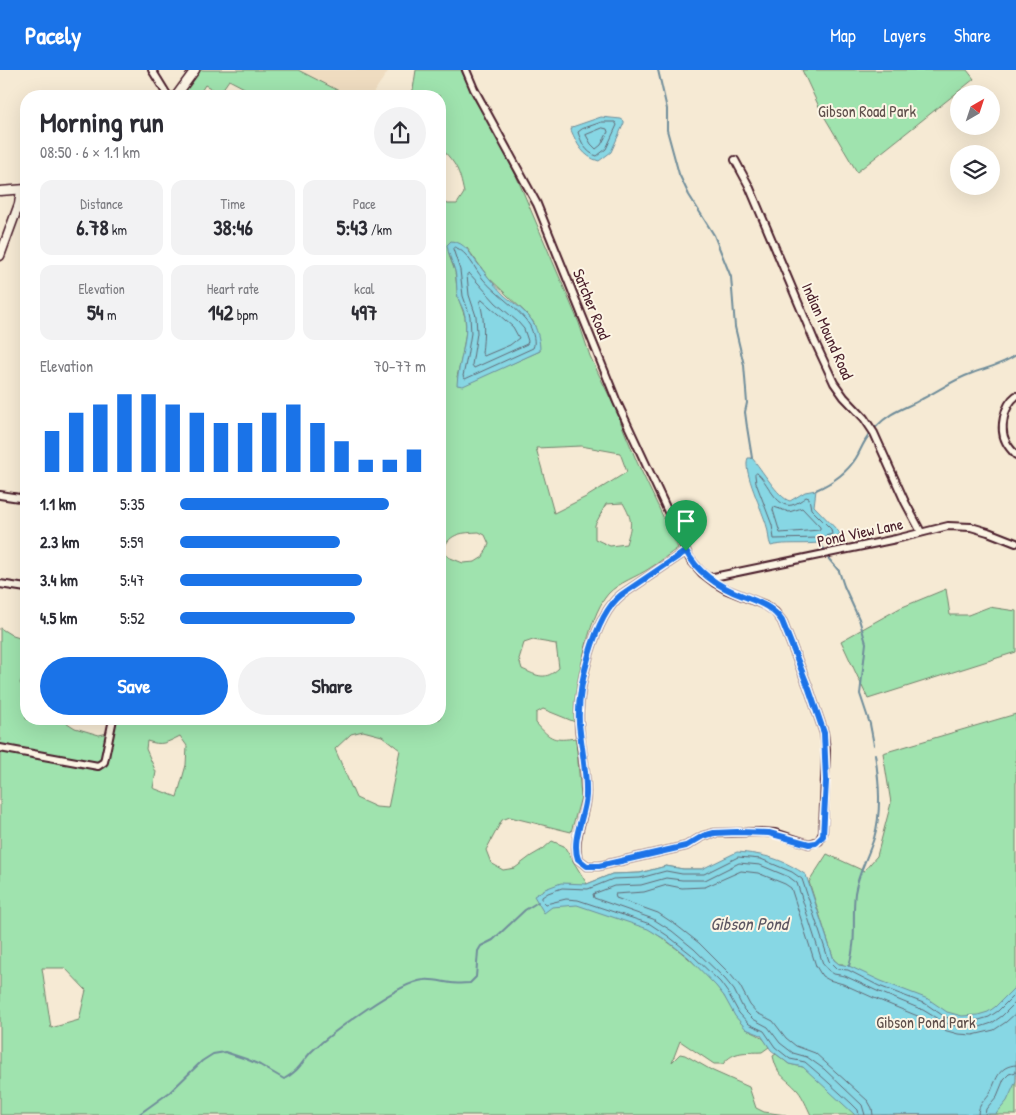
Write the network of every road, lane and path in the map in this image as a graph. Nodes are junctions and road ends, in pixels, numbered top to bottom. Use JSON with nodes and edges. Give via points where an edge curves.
{"nodes":[{"id":1,"x":152,"y":70,"type":"edge"},
{"id":2,"x":195,"y":70,"type":"edge"},
{"id":3,"x":466,"y":70,"type":"edge"},
{"id":4,"x":164,"y":90,"type":"edge"},
{"id":5,"x":180,"y":90,"type":"edge"},
{"id":6,"x":735,"y":160,"type":"dead end"},
{"id":7,"x":20,"y":189,"type":"edge"},
{"id":8,"x":0,"y":191,"type":"edge"},
{"id":9,"x":20,"y":201,"type":"edge"},
{"id":10,"x":0,"y":256,"type":"edge"},
{"id":11,"x":1016,"y":396,"type":"edge"},
{"id":12,"x":1016,"y":455,"type":"edge"},
{"id":13,"x":0,"y":494,"type":"edge"},
{"id":14,"x":20,"y":498,"type":"edge"},
{"id":15,"x":921,"y":532,"type":"junction"},
{"id":16,"x":1016,"y":543,"type":"edge"},
{"id":17,"x":686,"y":551,"type":"junction"},
{"id":18,"x":709,"y":578,"type":"junction"},
{"id":19,"x":0,"y":584,"type":"edge"},
{"id":20,"x":20,"y":587,"type":"edge"},
{"id":21,"x":112,"y":725,"type":"edge"},
{"id":22,"x":0,"y":748,"type":"edge"}],
"edges":[{"from":1,"to":4,"type":"street"},
{"from":2,"to":5,"type":"street"},
{"from":3,"to":17,"type":"street","name":"Satcher Road","via":[[537,204],[617,402]]},
{"from":6,"to":15,"type":"street","name":"Indian Mound Road","via":[[834,383],[874,432],[904,502]]},
{"from":7,"to":8,"type":"street"},
{"from":9,"to":10,"type":"street"},
{"from":11,"to":12,"type":"street","via":[[1003,417],[1004,440]]},
{"from":13,"to":14,"type":"street"},
{"from":15,"to":16,"type":"street","name":"Pond View Lane","via":[[959,526],[988,532]]},
{"from":15,"to":18,"type":"street","name":"Pond View Lane"},
{"from":17,"to":18,"type":"street","via":[[696,567]]},
{"from":17,"to":18,"type":"street","via":[[612,603],[593,644],[578,713],[586,796],[576,850],[584,865],[599,866],[686,846],[714,833],[769,833],[809,844],[816,843],[823,836],[824,733],[782,621],[765,605]]},
{"from":19,"to":20,"type":"street"},
{"from":21,"to":22,"type":"street","via":[[104,762],[98,766]]}]}
